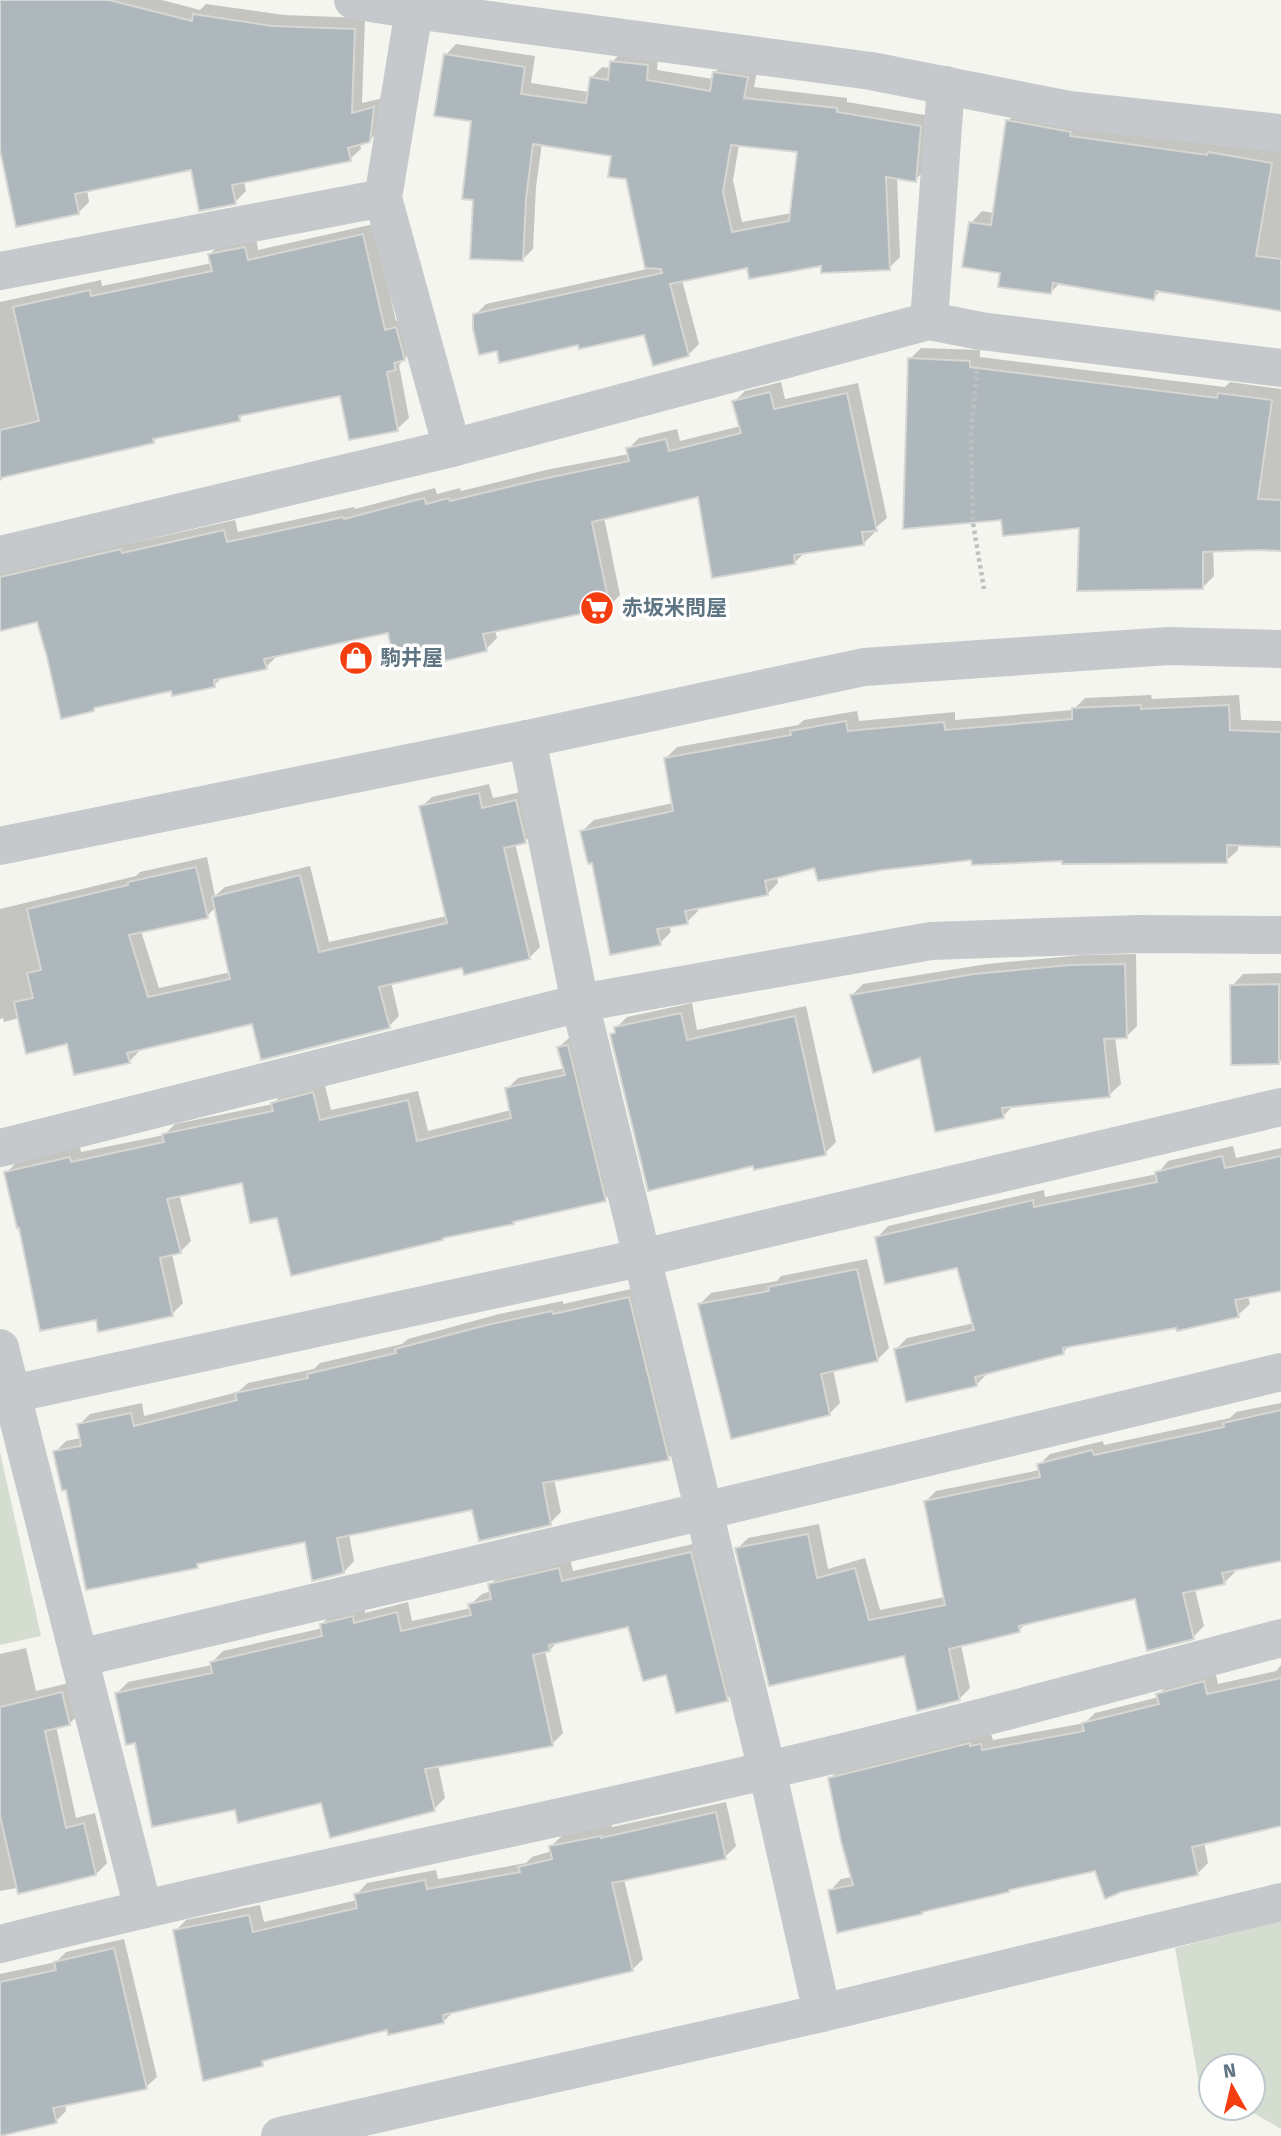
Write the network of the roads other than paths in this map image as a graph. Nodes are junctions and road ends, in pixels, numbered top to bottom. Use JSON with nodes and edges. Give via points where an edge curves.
{"nodes":[{"id":1,"x":353,"y":0,"type":"edge"},
{"id":2,"x":414,"y":10,"type":"junction"},
{"id":3,"x":946,"y":85,"type":"junction"},
{"id":4,"x":1281,"y":133,"type":"edge"},
{"id":5,"x":383,"y":198,"type":"junction"},
{"id":6,"x":0,"y":271,"type":"edge"},
{"id":7,"x":929,"y":321,"type":"junction"},
{"id":8,"x":1281,"y":368,"type":"edge"},
{"id":9,"x":452,"y":449,"type":"junction"},
{"id":10,"x":0,"y":555,"type":"edge"},
{"id":11,"x":1281,"y":649,"type":"edge"},
{"id":12,"x":527,"y":740,"type":"junction"},
{"id":13,"x":0,"y":846,"type":"edge"},
{"id":14,"x":1281,"y":935,"type":"edge"},
{"id":15,"x":580,"y":1003,"type":"junction"},
{"id":16,"x":1281,"y":1107,"type":"edge"},
{"id":17,"x":0,"y":1148,"type":"edge"},
{"id":18,"x":642,"y":1258,"type":"junction"},
{"id":19,"x":0,"y":1348,"type":"edge"},
{"id":20,"x":1281,"y":1372,"type":"edge"},
{"id":21,"x":12,"y":1394,"type":"junction"},
{"id":22,"x":704,"y":1511,"type":"junction"},
{"id":23,"x":1281,"y":1639,"type":"edge"},
{"id":24,"x":79,"y":1658,"type":"junction"},
{"id":25,"x":767,"y":1770,"type":"junction"},
{"id":26,"x":1281,"y":1902,"type":"edge"},
{"id":27,"x":144,"y":1908,"type":"junction"},
{"id":28,"x":0,"y":1944,"type":"edge"},
{"id":29,"x":822,"y":2013,"type":"junction"},
{"id":30,"x":279,"y":2136,"type":"edge"}],
"edges":[{"from":1,"to":2,"type":"street"},
{"from":2,"to":3,"type":"street"},
{"from":2,"to":5,"type":"street"},
{"from":3,"to":4,"type":"street","via":[[1069,110]]},
{"from":3,"to":7,"type":"street"},
{"from":5,"to":6,"type":"street"},
{"from":5,"to":9,"type":"street"},
{"from":7,"to":8,"type":"street"},
{"from":7,"to":9,"type":"street"},
{"from":9,"to":10,"type":"street"},
{"from":11,"to":12,"type":"street","via":[[1170,646],[864,667]]},
{"from":12,"to":13,"type":"street"},
{"from":12,"to":15,"type":"street"},
{"from":14,"to":15,"type":"street","via":[[931,941]]},
{"from":15,"to":17,"type":"street"},
{"from":15,"to":18,"type":"street"},
{"from":16,"to":18,"type":"street"},
{"from":18,"to":21,"type":"street"},
{"from":18,"to":22,"type":"street"},
{"from":19,"to":21,"type":"street"},
{"from":20,"to":22,"type":"street"},
{"from":21,"to":24,"type":"street"},
{"from":22,"to":24,"type":"street"},
{"from":22,"to":25,"type":"street"},
{"from":23,"to":25,"type":"street"},
{"from":24,"to":27,"type":"street"},
{"from":25,"to":27,"type":"street"},
{"from":25,"to":29,"type":"street"},
{"from":26,"to":29,"type":"street"},
{"from":27,"to":28,"type":"street"},
{"from":29,"to":30,"type":"street"}]}
